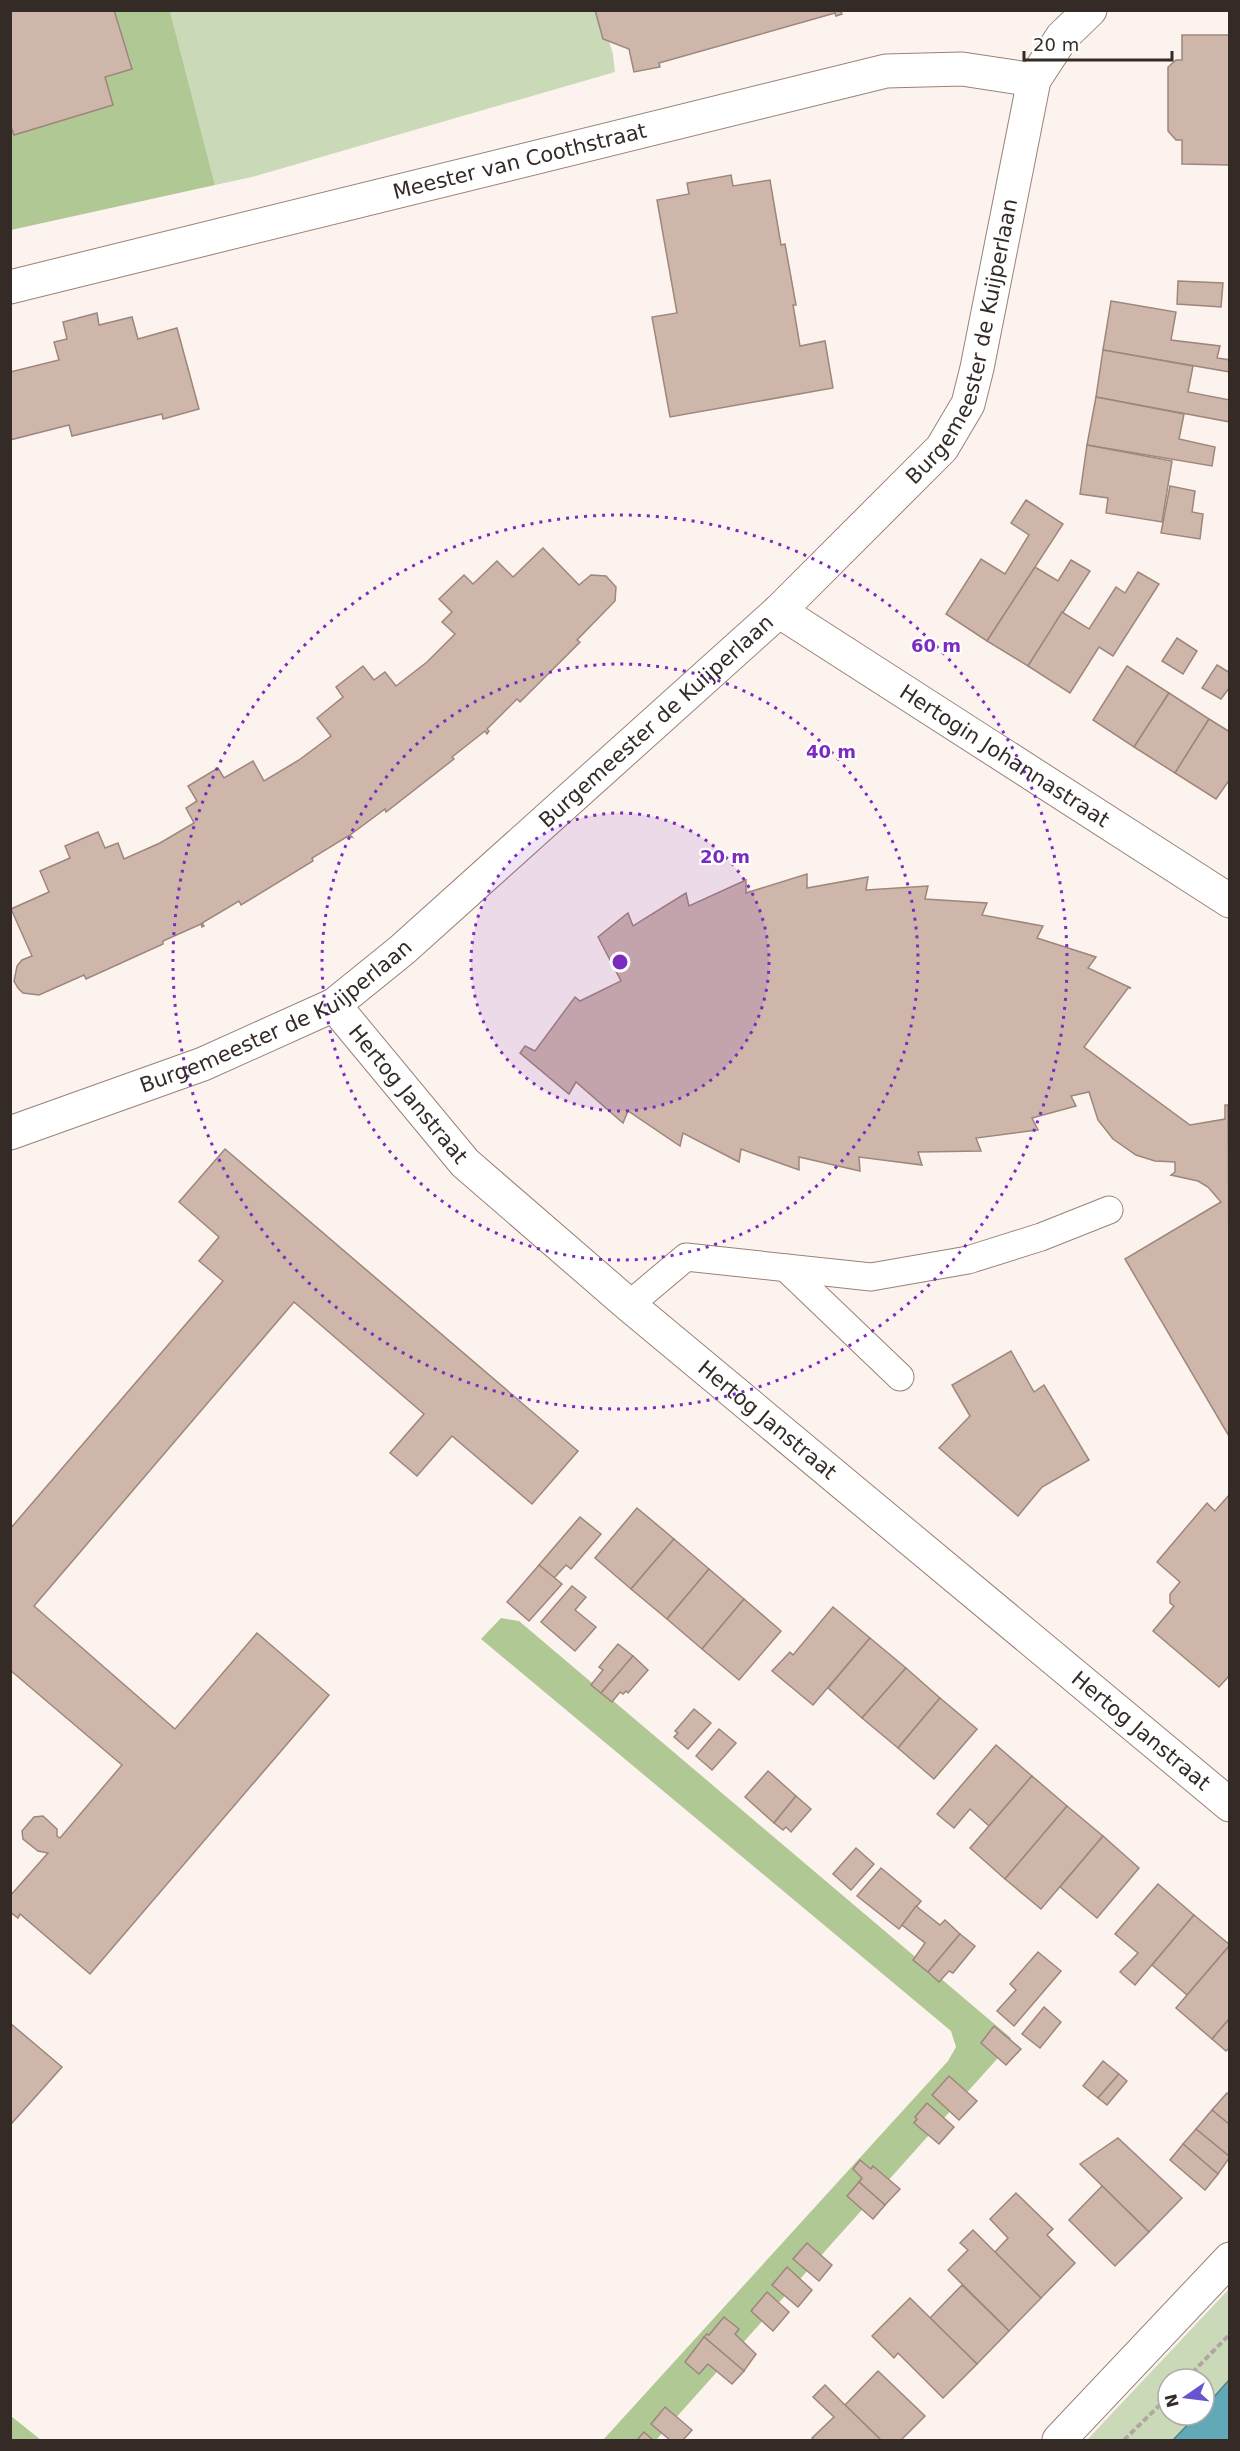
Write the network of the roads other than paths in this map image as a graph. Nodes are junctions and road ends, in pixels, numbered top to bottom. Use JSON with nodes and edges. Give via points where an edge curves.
{"nodes":[{"id":1,"x":1090,"y":10,"type":"edge"},
{"id":2,"x":1034,"y":80,"type":"junction"},
{"id":3,"x":10,"y":287,"type":"edge"},
{"id":4,"x":780,"y":611,"type":"junction"},
{"id":5,"x":1230,"y":901,"type":"edge"},
{"id":6,"x":334,"y":1005,"type":"junction"},
{"id":7,"x":10,"y":1133,"type":"edge"},
{"id":8,"x":1109,"y":1210,"type":"dead end"},
{"id":9,"x":786,"y":1268,"type":"junction"},
{"id":10,"x":629,"y":1305,"type":"junction"},
{"id":11,"x":900,"y":1377,"type":"dead end"},
{"id":12,"x":1230,"y":1805,"type":"edge"},
{"id":13,"x":1230,"y":2259,"type":"edge"},
{"id":14,"x":1059,"y":2440,"type":"edge"}],
"edges":[{"from":1,"to":2,"type":"street","via":[[1062,38]]},
{"from":2,"to":3,"type":"street","name":"Meester van Coothstraat","via":[[962,69],[886,71]]},
{"from":2,"to":4,"type":"street","name":"Burgemeester de Kuijperlaan","via":[[968,404],[942,448]]},
{"from":4,"to":5,"type":"street","name":"Hertogin Johannastraat"},
{"from":4,"to":6,"type":"street","name":"Burgemeester de Kuijperlaan","via":[[411,942]]},
{"from":6,"to":7,"type":"street","name":"Burgemeester de Kuijperlaan","via":[[204,1064]]},
{"from":6,"to":10,"type":"street","name":"Hertog Janstraat","via":[[465,1163]]},
{"from":8,"to":9,"type":"lane","via":[[969,1260],[871,1277]]},
{"from":9,"to":10,"type":"lane","via":[[686,1257]]},
{"from":9,"to":11,"type":"lane"},
{"from":10,"to":12,"type":"street","name":"Hertog Janstraat"},
{"from":13,"to":14,"type":"street"}]}
